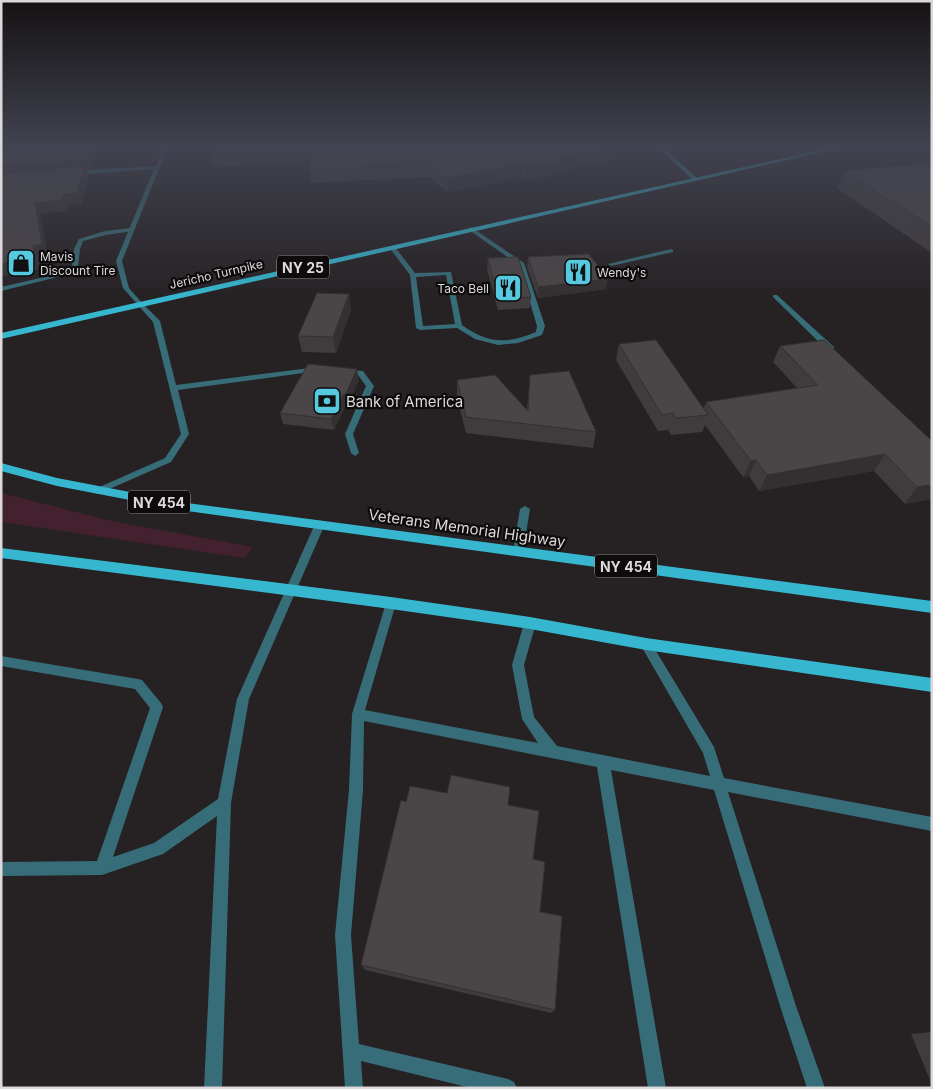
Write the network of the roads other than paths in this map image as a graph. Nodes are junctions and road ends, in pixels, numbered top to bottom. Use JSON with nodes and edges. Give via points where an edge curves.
{"nodes":[{"id":1,"x":144,"y":197,"type":"edge"},
{"id":2,"x":616,"y":197,"type":"edge"},
{"id":3,"x":472,"y":229,"type":"junction"},
{"id":4,"x":130,"y":230,"type":"junction"},
{"id":5,"x":392,"y":247,"type":"junction"},
{"id":6,"x":671,"y":251,"type":"dead end"},
{"id":7,"x":611,"y":264,"type":"dead end"},
{"id":8,"x":413,"y":275,"type":"junction"},
{"id":9,"x":1,"y":289,"type":"edge"},
{"id":10,"x":775,"y":296,"type":"dead end"},
{"id":11,"x":140,"y":304,"type":"junction"},
{"id":12,"x":460,"y":326,"type":"junction"},
{"id":13,"x":3,"y":337,"type":"edge"},
{"id":14,"x":839,"y":356,"type":"edge"},
{"id":15,"x":173,"y":388,"type":"junction"},
{"id":16,"x":355,"y":454,"type":"dead end"},
{"id":17,"x":1,"y":467,"type":"edge"},
{"id":18,"x":98,"y":491,"type":"junction"},
{"id":19,"x":525,"y":509,"type":"dead end"},
{"id":20,"x":320,"y":524,"type":"junction"},
{"id":21,"x":518,"y":551,"type":"junction"},
{"id":22,"x":1,"y":553,"type":"edge"},
{"id":23,"x":290,"y":589,"type":"junction"},
{"id":24,"x":391,"y":603,"type":"junction"},
{"id":25,"x":932,"y":607,"type":"edge"},
{"id":26,"x":530,"y":623,"type":"junction"},
{"id":27,"x":646,"y":644,"type":"junction"},
{"id":28,"x":1,"y":661,"type":"edge"},
{"id":29,"x":932,"y":685,"type":"edge"},
{"id":30,"x":358,"y":714,"type":"junction"},
{"id":31,"x":553,"y":752,"type":"junction"},
{"id":32,"x":604,"y":762,"type":"junction"},
{"id":33,"x":719,"y":784,"type":"junction"},
{"id":34,"x":224,"y":803,"type":"junction"},
{"id":35,"x":932,"y":824,"type":"edge"},
{"id":36,"x":102,"y":868,"type":"junction"},
{"id":37,"x":1,"y":869,"type":"edge"},
{"id":38,"x":352,"y":1051,"type":"junction"},
{"id":39,"x":213,"y":1088,"type":"edge"},
{"id":40,"x":354,"y":1088,"type":"edge"},
{"id":41,"x":508,"y":1088,"type":"edge"},
{"id":42,"x":658,"y":1088,"type":"edge"},
{"id":43,"x":816,"y":1088,"type":"edge"}],
"edges":[{"from":1,"to":4,"type":"street"},
{"from":2,"to":3,"type":"main road","name":"Jericho Turnpike","number":"NY 25"},
{"from":3,"to":5,"type":"main road","name":"Jericho Turnpike","number":"NY 25"},
{"from":3,"to":12,"type":"street","via":[[522,264],[542,326],[538,333],[524,340],[506,343],[487,342],[470,335]]},
{"from":4,"to":9,"type":"street","via":[[81,240],[75,267],[64,274]]},
{"from":4,"to":11,"type":"street","via":[[119,261],[126,288]]},
{"from":5,"to":8,"type":"street"},
{"from":5,"to":11,"type":"main road","name":"Jericho Turnpike","number":"NY 25"},
{"from":6,"to":7,"type":"street"},
{"from":8,"to":12,"type":"street","via":[[449,273]]},
{"from":8,"to":12,"type":"street","via":[[420,328]]},
{"from":10,"to":14,"type":"street"},
{"from":11,"to":13,"type":"main road","name":"Jericho Turnpike","number":"NY 25"},
{"from":11,"to":15,"type":"street","via":[[156,321]]},
{"from":15,"to":16,"type":"street","via":[[316,369],[360,373],[370,386],[349,434]]},
{"from":15,"to":18,"type":"street","via":[[185,434],[168,460]]},
{"from":17,"to":18,"type":"main road","name":"Veterans Memorial Highway","number":"NY 454"},
{"from":18,"to":20,"type":"main road","name":"Veterans Memorial Highway","number":"NY 454","via":[[186,507]]},
{"from":19,"to":21,"type":"street"},
{"from":20,"to":21,"type":"main road","name":"Veterans Memorial Highway","number":"NY 454"},
{"from":20,"to":23,"type":"street"},
{"from":21,"to":25,"type":"main road","name":"Veterans Memorial Highway","number":"NY 454"},
{"from":22,"to":23,"type":"main road"},
{"from":23,"to":24,"type":"main road"},
{"from":23,"to":34,"type":"street","via":[[242,699]]},
{"from":24,"to":26,"type":"main road"},
{"from":24,"to":30,"type":"street"},
{"from":26,"to":27,"type":"main road"},
{"from":26,"to":31,"type":"street","via":[[518,665],[528,719]]},
{"from":27,"to":29,"type":"main road"},
{"from":27,"to":33,"type":"street","via":[[709,751]]},
{"from":28,"to":36,"type":"street","via":[[138,684],[157,707]]},
{"from":30,"to":31,"type":"street"},
{"from":30,"to":38,"type":"street","via":[[356,790],[343,936]]},
{"from":31,"to":32,"type":"street"},
{"from":32,"to":33,"type":"street"},
{"from":32,"to":42,"type":"street"},
{"from":33,"to":35,"type":"street"},
{"from":33,"to":43,"type":"street"},
{"from":34,"to":36,"type":"street","via":[[158,850]]},
{"from":34,"to":39,"type":"street"},
{"from":36,"to":37,"type":"street"},
{"from":38,"to":40,"type":"street"},
{"from":38,"to":41,"type":"street"}]}
